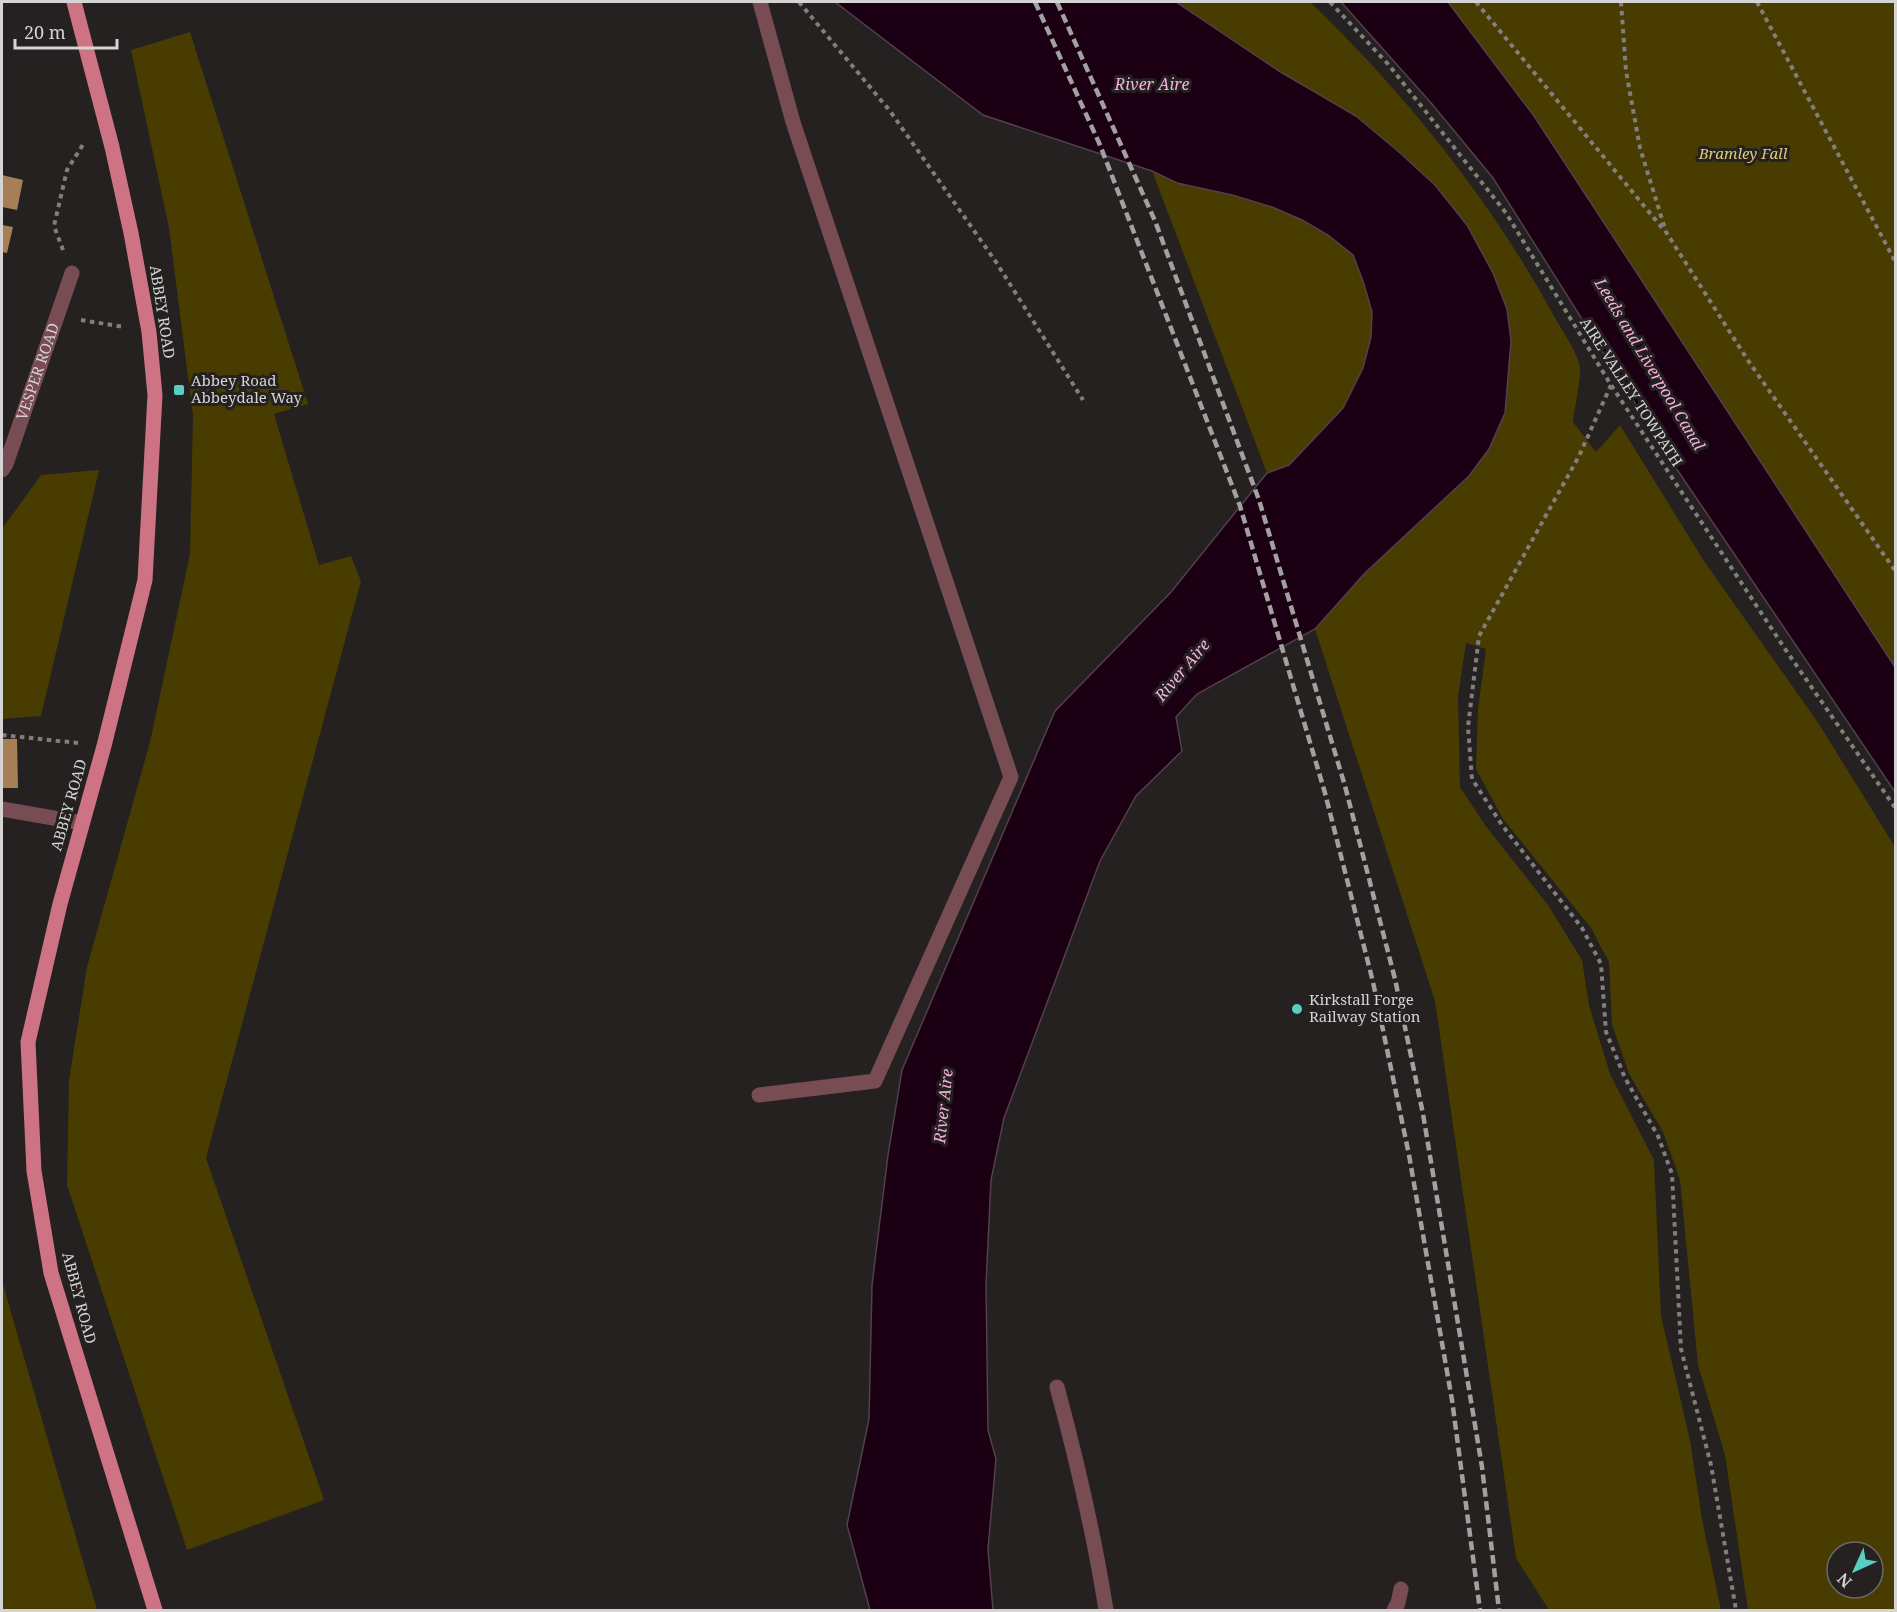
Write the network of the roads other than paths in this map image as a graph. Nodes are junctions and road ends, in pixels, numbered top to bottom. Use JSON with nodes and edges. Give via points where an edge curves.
{"nodes":[{"id":1,"x":74,"y":2,"type":"edge"},
{"id":2,"x":760,"y":2,"type":"edge"},
{"id":3,"x":72,"y":273,"type":"road end"},
{"id":4,"x":2,"y":470,"type":"edge"},
{"id":5,"x":2,"y":810,"type":"edge"},
{"id":6,"x":82,"y":823,"type":"junction"},
{"id":7,"x":759,"y":1095,"type":"dead end"},
{"id":8,"x":1057,"y":1387,"type":"dead end"},
{"id":9,"x":1401,"y":1589,"type":"dead end"},
{"id":10,"x":154,"y":1611,"type":"edge"},
{"id":11,"x":1106,"y":1611,"type":"edge"},
{"id":12,"x":1394,"y":1611,"type":"edge"}],
"edges":[{"from":1,"to":6,"type":"main road","name":"ABBEY ROAD","via":[[103,111],[149,332],[155,395],[145,580]]},
{"from":2,"to":7,"type":"street","via":[[793,123],[1011,777],[875,1080]]},
{"from":3,"to":4,"type":"street","name":"VESPER ROAD"},
{"from":5,"to":6,"type":"street"},
{"from":6,"to":10,"type":"main road","name":"ABBEY ROAD","via":[[28,1042],[34,1171],[51,1273]]},
{"from":8,"to":11,"type":"street","via":[[1080,1471]]},
{"from":9,"to":12,"type":"street"}]}
